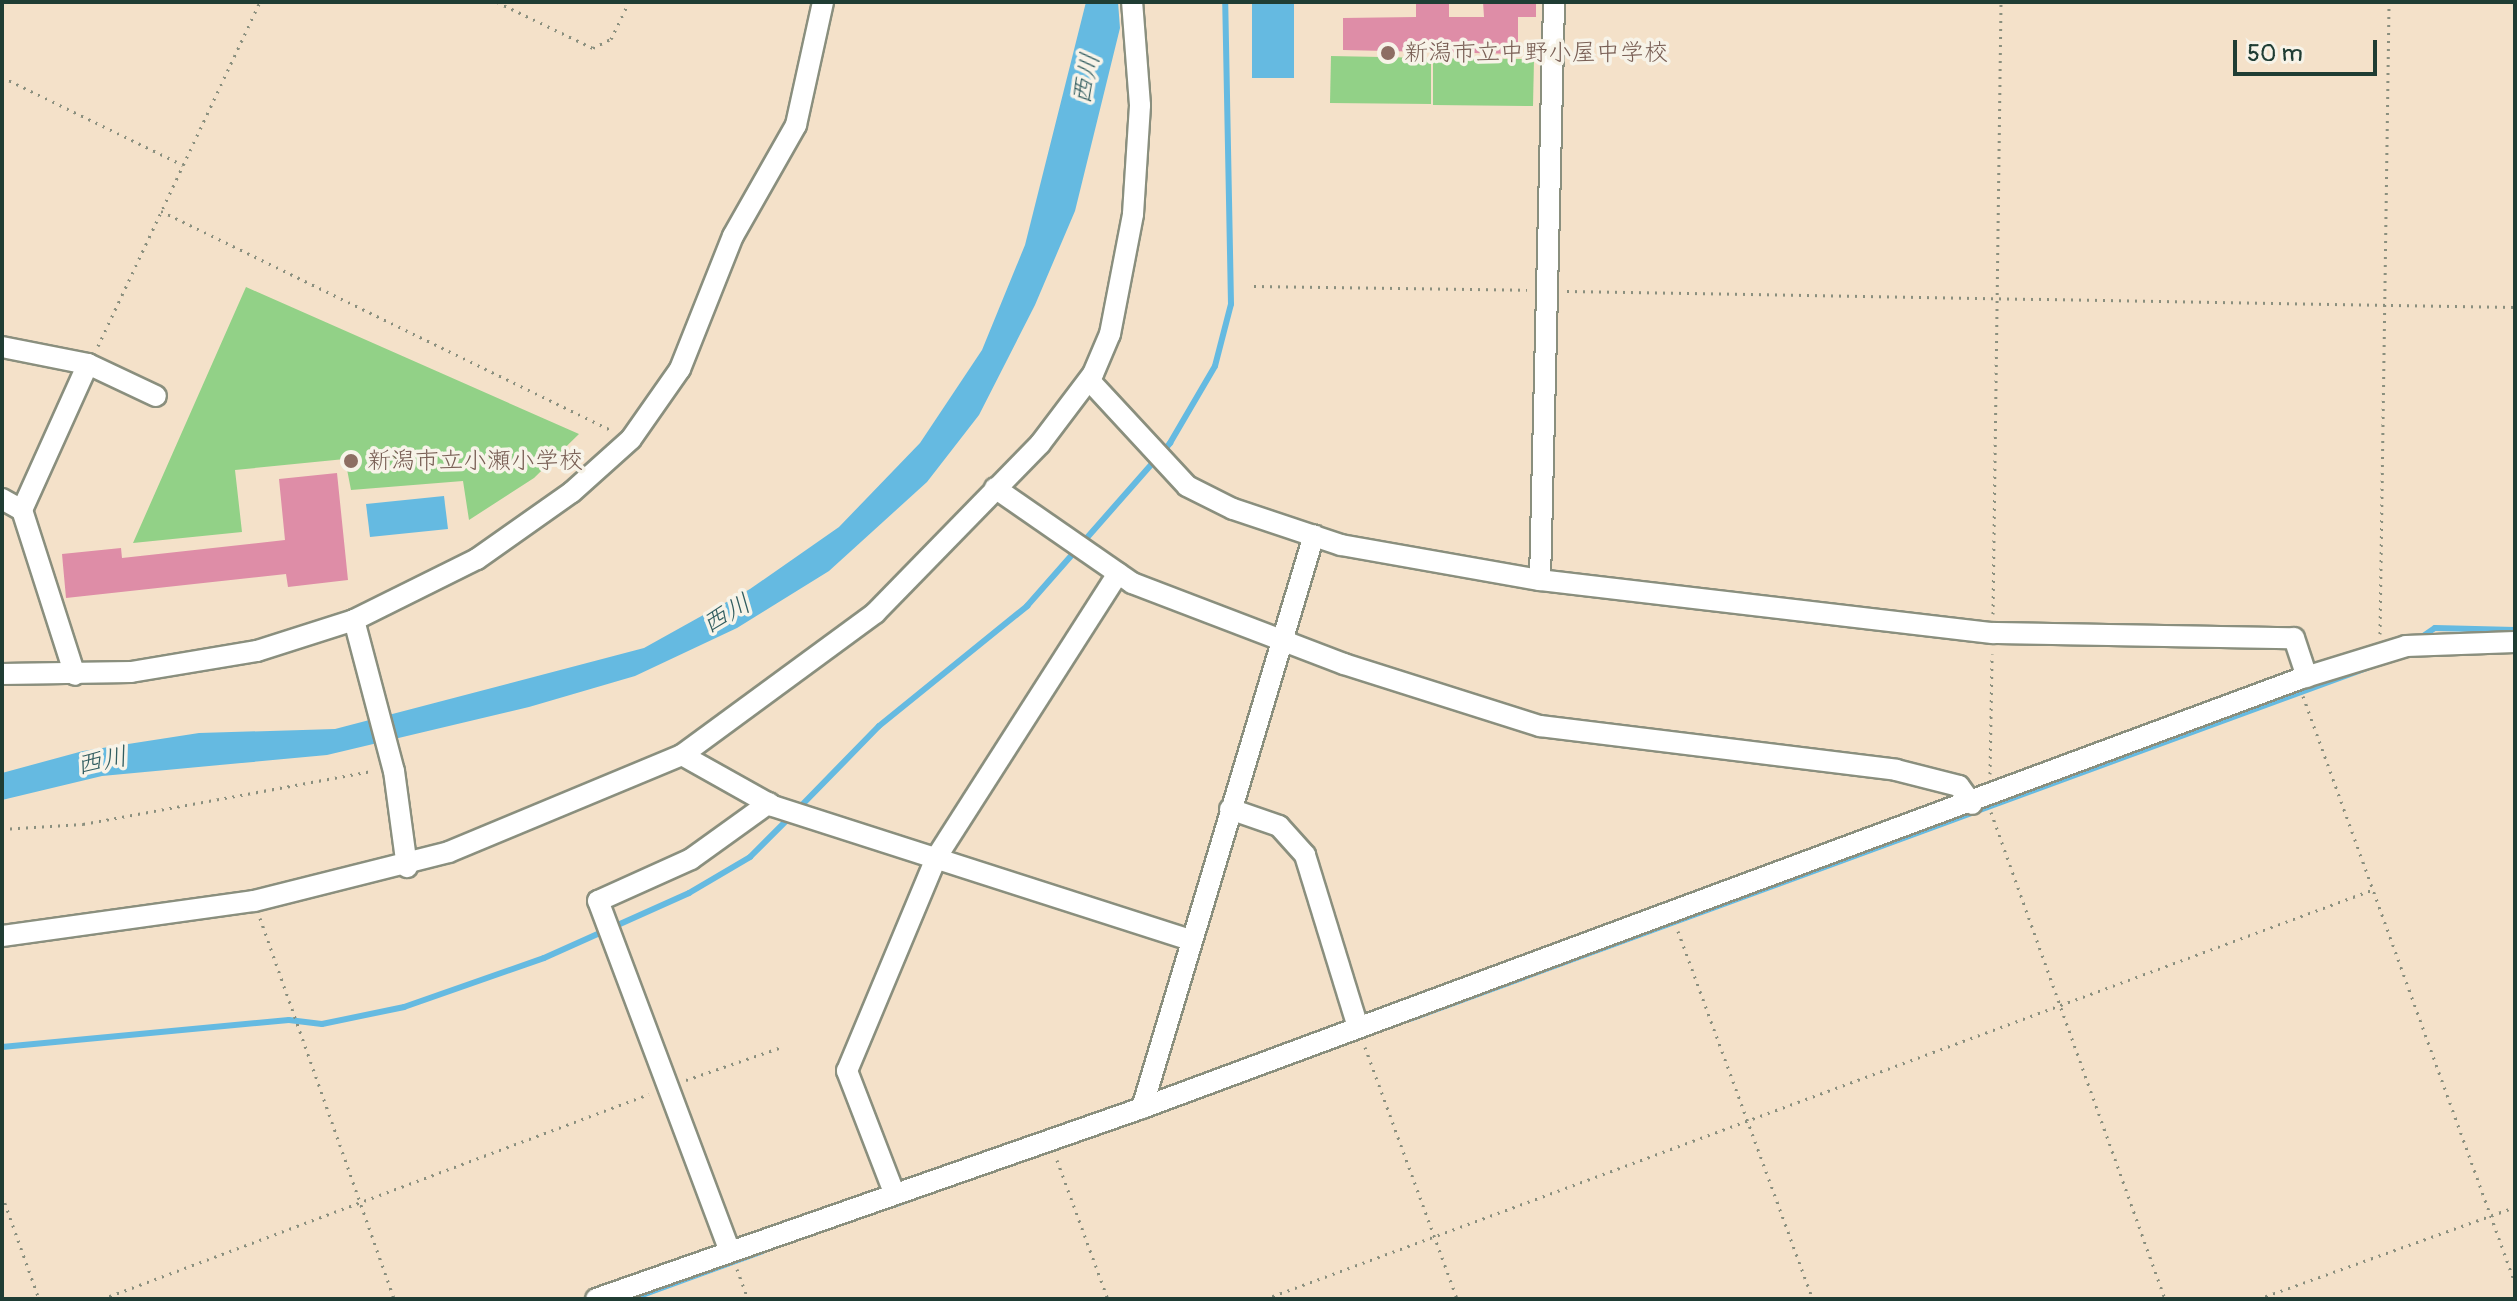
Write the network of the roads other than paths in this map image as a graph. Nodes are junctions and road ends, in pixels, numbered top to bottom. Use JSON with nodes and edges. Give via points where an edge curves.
{"nodes":[{"id":1,"x":823,"y":2,"type":"edge"},
{"id":2,"x":1132,"y":2,"type":"edge"},
{"id":3,"x":1554,"y":2,"type":"edge"},
{"id":4,"x":2,"y":347,"type":"edge"},
{"id":5,"x":88,"y":364,"type":"junction"},
{"id":6,"x":1089,"y":380,"type":"junction"},
{"id":7,"x":156,"y":396,"type":"dead end"},
{"id":8,"x":995,"y":488,"type":"junction"},
{"id":9,"x":2,"y":499,"type":"edge"},
{"id":10,"x":22,"y":510,"type":"junction"},
{"id":11,"x":1314,"y":535,"type":"junction"},
{"id":12,"x":1118,"y":573,"type":"junction"},
{"id":13,"x":1540,"y":580,"type":"junction"},
{"id":14,"x":354,"y":620,"type":"junction"},
{"id":15,"x":2515,"y":642,"type":"edge"},
{"id":16,"x":1281,"y":643,"type":"junction"},
{"id":17,"x":2,"y":674,"type":"edge"},
{"id":18,"x":75,"y":675,"type":"junction"},
{"id":19,"x":2303,"y":678,"type":"junction"},
{"id":20,"x":682,"y":755,"type":"junction"},
{"id":21,"x":1979,"y":800,"type":"junction"},
{"id":22,"x":769,"y":803,"type":"junction"},
{"id":23,"x":1230,"y":809,"type":"junction"},
{"id":24,"x":936,"y":858,"type":"junction"},
{"id":25,"x":407,"y":867,"type":"junction"},
{"id":26,"x":2,"y":936,"type":"edge"},
{"id":27,"x":1190,"y":940,"type":"junction"},
{"id":28,"x":1358,"y":1027,"type":"junction"},
{"id":29,"x":1142,"y":1108,"type":"junction"},
{"id":30,"x":893,"y":1190,"type":"junction"},
{"id":31,"x":729,"y":1249,"type":"junction"},
{"id":32,"x":596,"y":1299,"type":"edge"}],
"edges":[{"from":1,"to":14,"type":"street","via":[[796,125],[733,236],[680,369],[631,439],[477,559]]},
{"from":2,"to":6,"type":"street","via":[[1140,105],[1133,214],[1121,307]]},
{"from":3,"to":13,"type":"street"},
{"from":4,"to":5,"type":"street"},
{"from":5,"to":7,"type":"street"},
{"from":5,"to":10,"type":"street"},
{"from":6,"to":8,"type":"street"},
{"from":6,"to":11,"type":"street","via":[[1187,486],[1233,509]]},
{"from":8,"to":12,"type":"street"},
{"from":8,"to":20,"type":"street","via":[[875,613]]},
{"from":9,"to":10,"type":"street"},
{"from":10,"to":18,"type":"street"},
{"from":11,"to":13,"type":"street"},
{"from":11,"to":16,"type":"street"},
{"from":12,"to":16,"type":"street"},
{"from":12,"to":24,"type":"street"},
{"from":13,"to":19,"type":"street","via":[[1993,633],[2294,638]]},
{"from":14,"to":18,"type":"street","via":[[257,651]]},
{"from":14,"to":25,"type":"street","via":[[392,764]]},
{"from":15,"to":19,"type":"street","via":[[2434,642]]},
{"from":16,"to":21,"type":"street","via":[[1540,726],[1896,770],[1959,786]]},
{"from":16,"to":23,"type":"street"},
{"from":17,"to":18,"type":"street"},
{"from":19,"to":21,"type":"street"},
{"from":20,"to":22,"type":"street"},
{"from":20,"to":25,"type":"street"},
{"from":21,"to":28,"type":"street"},
{"from":22,"to":24,"type":"street"},
{"from":22,"to":31,"type":"street","via":[[691,859],[598,901]]},
{"from":23,"to":27,"type":"street"},
{"from":23,"to":28,"type":"street","via":[[1279,826],[1305,855]]},
{"from":24,"to":27,"type":"street"},
{"from":24,"to":30,"type":"street","via":[[847,1071]]},
{"from":25,"to":26,"type":"street","via":[[254,901]]},
{"from":27,"to":29,"type":"street"},
{"from":28,"to":29,"type":"street"},
{"from":29,"to":30,"type":"street"},
{"from":30,"to":31,"type":"street"},
{"from":31,"to":32,"type":"street"}]}
